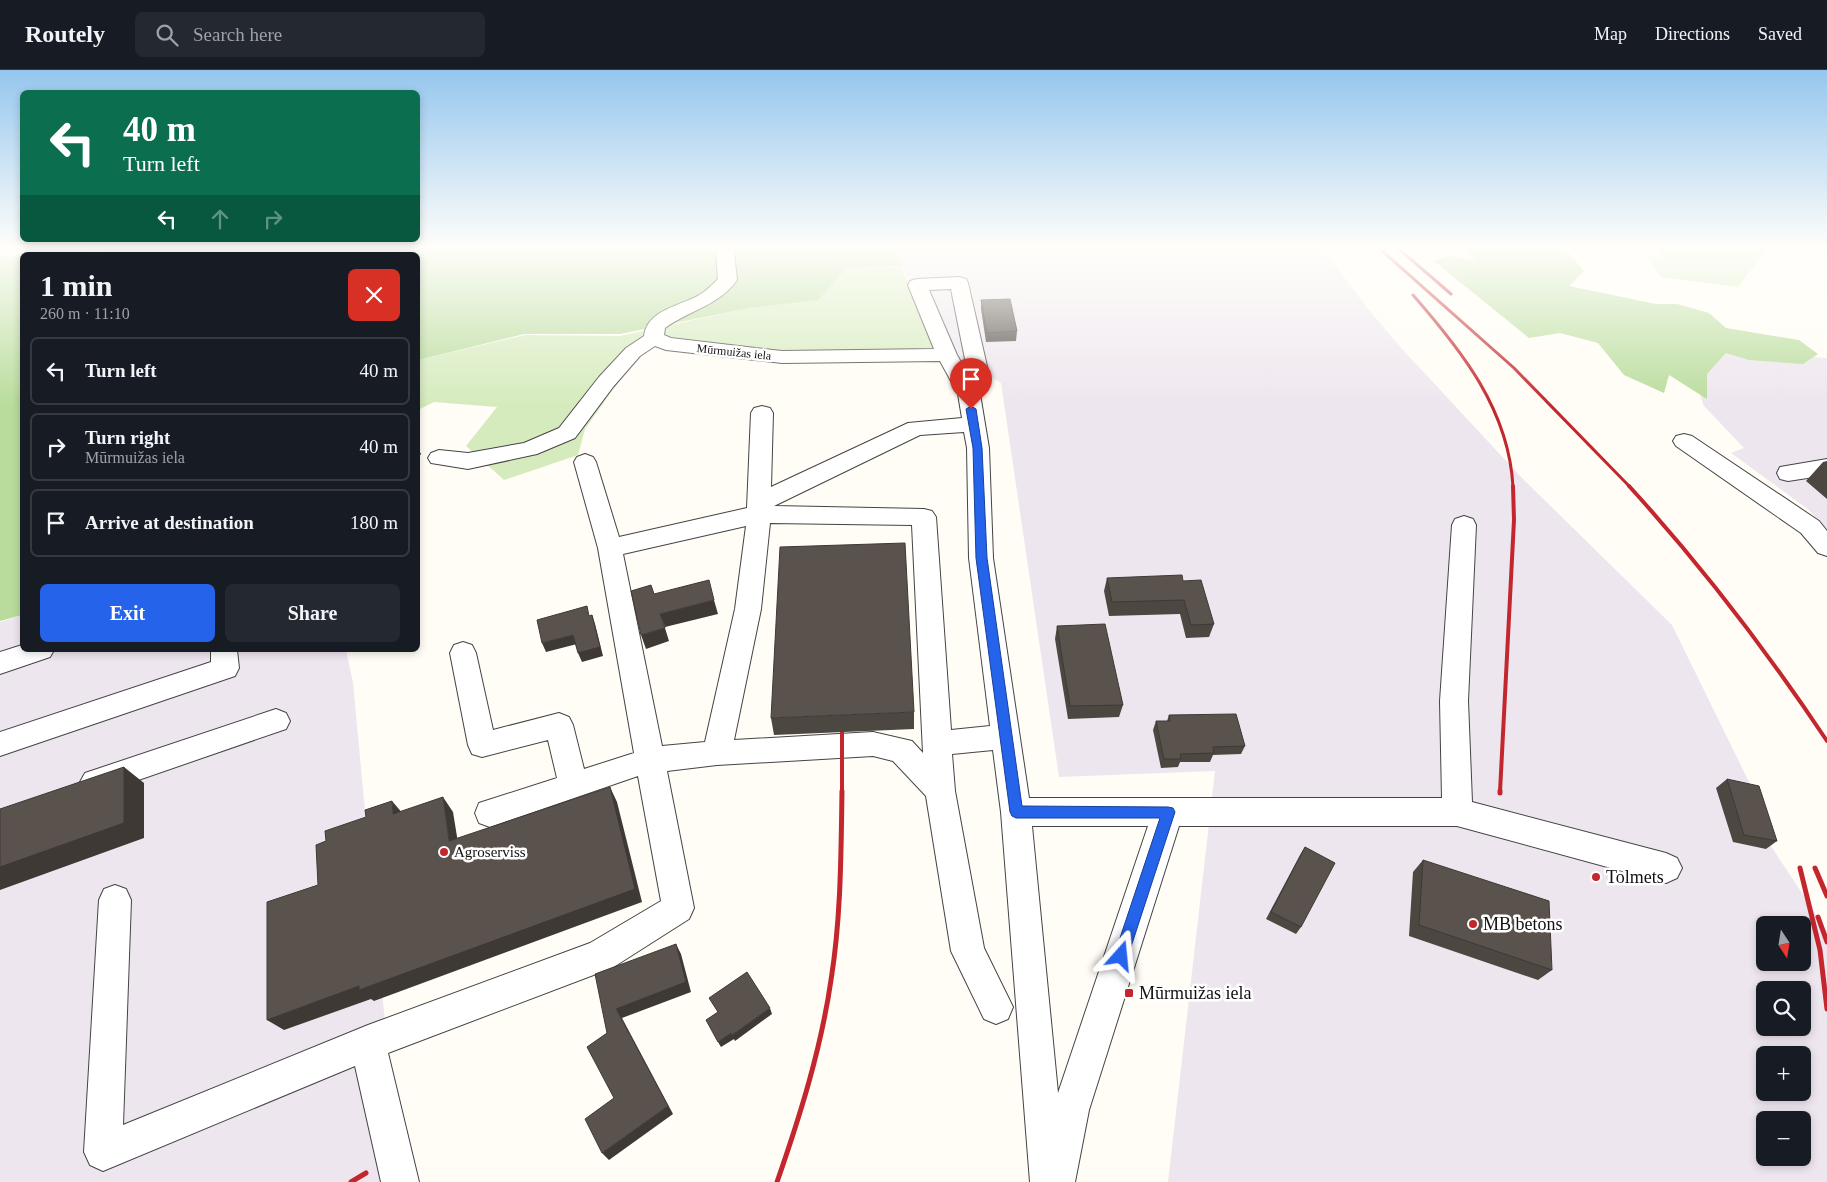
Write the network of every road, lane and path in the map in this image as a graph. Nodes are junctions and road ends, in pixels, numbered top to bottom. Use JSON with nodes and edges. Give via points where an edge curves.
{"nodes":[{"id":1,"x":702,"y":301,"type":"edge"},
{"id":2,"x":923,"y":301,"type":"edge"},
{"id":3,"x":963,"y":301,"type":"edge"},
{"id":4,"x":654,"y":338,"type":"junction"},
{"id":5,"x":947,"y":355,"type":"junction"},
{"id":6,"x":966,"y":388,"type":"junction"},
{"id":7,"x":762,"y":413,"type":"dead end"},
{"id":8,"x":974,"y":424,"type":"junction"},
{"id":9,"x":1684,"y":441,"type":"dead end"},
{"id":10,"x":439,"y":458,"type":"dead end"},
{"id":11,"x":585,"y":462,"type":"dead end"},
{"id":12,"x":1827,"y":467,"type":"edge"},
{"id":13,"x":1788,"y":473,"type":"dead end"},
{"id":14,"x":759,"y":508,"type":"junction"},
{"id":15,"x":1464,"y":525,"type":"dead end"},
{"id":16,"x":1827,"y":547,"type":"edge"},
{"id":17,"x":610,"y":548,"type":"junction"},
{"id":18,"x":35,"y":652,"type":"edge"},
{"id":19,"x":224,"y":652,"type":"edge"},
{"id":20,"x":463,"y":653,"type":"dead end"},
{"id":21,"x":0,"y":663,"type":"edge"},
{"id":22,"x":276,"y":720,"type":"dead end"},
{"id":23,"x":1006,"y":737,"type":"junction"},
{"id":24,"x":937,"y":743,"type":"junction"},
{"id":25,"x":0,"y":744,"type":"edge"},
{"id":26,"x":717,"y":753,"type":"junction"},
{"id":27,"x":650,"y":760,"type":"junction"},
{"id":28,"x":574,"y":786,"type":"junction"},
{"id":29,"x":74,"y":789,"type":"edge"},
{"id":30,"x":940,"y":792,"type":"junction"},
{"id":31,"x":1016,"y":812,"type":"junction"},
{"id":32,"x":1168,"y":812,"type":"junction"},
{"id":33,"x":1457,"y":812,"type":"junction"},
{"id":34,"x":490,"y":813,"type":"dead end"},
{"id":35,"x":1666,"y":868,"type":"dead end"},
{"id":36,"x":115,"y":900,"type":"dead end"},
{"id":37,"x":996,"y":1007,"type":"dead end"},
{"id":38,"x":368,"y":1043,"type":"junction"},
{"id":39,"x":400,"y":1182,"type":"edge"},
{"id":40,"x":1049,"y":1182,"type":"edge"},
{"id":41,"x":1056,"y":1182,"type":"edge"}],
"edges":[{"from":1,"to":4,"type":"street","via":[[670,315],[655,326]]},
{"from":2,"to":5,"type":"street"},
{"from":3,"to":6,"type":"street","via":[[979,375]]},
{"from":4,"to":5,"type":"street","name":"Mūrmuižas iela","via":[[666,344],[782,357]]},
{"from":4,"to":10,"type":"street","via":[[633,352],[567,432],[528,448],[468,461]]},
{"from":5,"to":6,"type":"street"},
{"from":6,"to":8,"type":"street"},
{"from":7,"to":14,"type":"street"},
{"from":8,"to":14,"type":"street","via":[[916,428]]},
{"from":8,"to":23,"type":"street","via":[[978,448],[981,558]]},
{"from":9,"to":16,"type":"street","via":[[1810,527]]},
{"from":11,"to":17,"type":"street"},
{"from":12,"to":13,"type":"street"},
{"from":14,"to":17,"type":"street"},
{"from":14,"to":24,"type":"street","via":[[924,516]]},
{"from":14,"to":26,"type":"street","via":[[748,609]]},
{"from":15,"to":33,"type":"street","via":[[1454,701]]},
{"from":17,"to":27,"type":"street"},
{"from":18,"to":21,"type":"street"},
{"from":19,"to":25,"type":"street","via":[[225,668]]},
{"from":20,"to":28,"type":"street","via":[[482,745],[559,726]]},
{"from":22,"to":29,"type":"street"},
{"from":23,"to":24,"type":"street"},
{"from":23,"to":31,"type":"street"},
{"from":24,"to":30,"type":"street"},
{"from":26,"to":27,"type":"street"},
{"from":26,"to":30,"type":"street","via":[[874,744],[902,750]]},
{"from":27,"to":28,"type":"street"},
{"from":27,"to":38,"type":"street","via":[[678,908],[600,956]]},
{"from":28,"to":34,"type":"street"},
{"from":30,"to":37,"type":"street","via":[[968,951]]},
{"from":31,"to":32,"type":"street"},
{"from":31,"to":40,"type":"street"},
{"from":32,"to":33,"type":"street"},
{"from":32,"to":41,"type":"street","via":[[1071,1110]]},
{"from":33,"to":35,"type":"street"},
{"from":36,"to":38,"type":"street","via":[[103,1152]]},
{"from":38,"to":39,"type":"street"}]}
